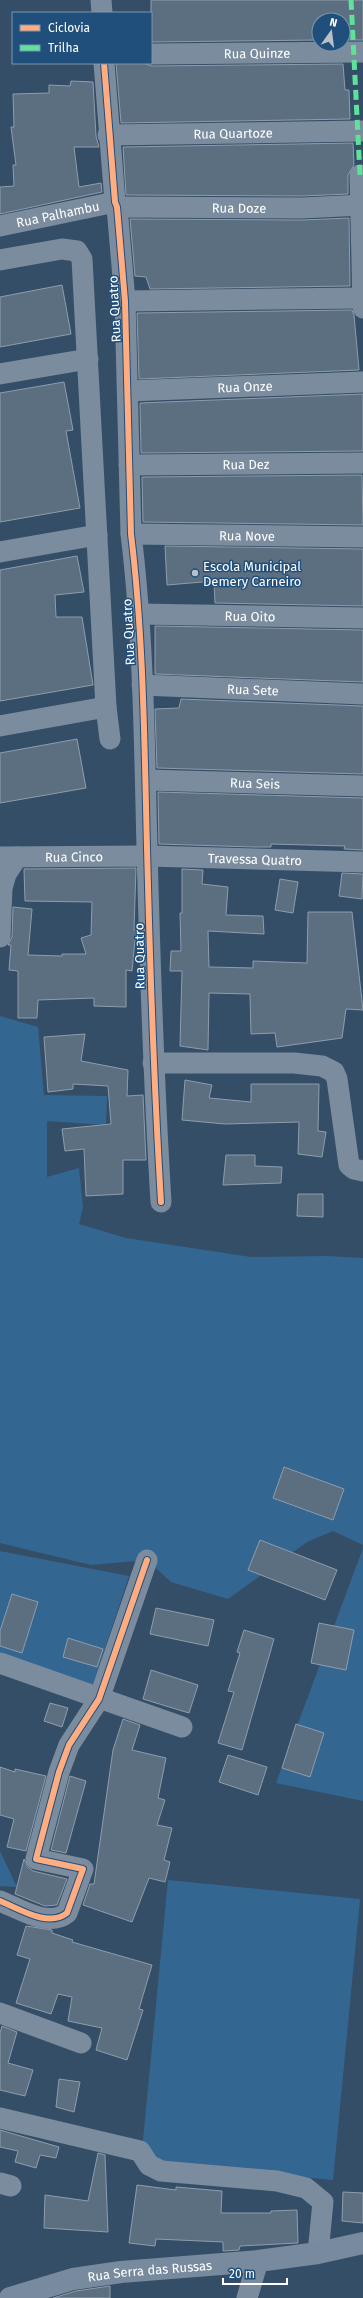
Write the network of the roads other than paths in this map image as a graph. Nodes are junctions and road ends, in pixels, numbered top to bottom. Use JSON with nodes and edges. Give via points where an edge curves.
{"nodes":[{"id":1,"x":101,"y":0,"type":"edge"},
{"id":2,"x":102,"y":12,"type":"edge"},
{"id":3,"x":363,"y":52,"type":"edge"},
{"id":4,"x":152,"y":54,"type":"edge"},
{"id":5,"x":104,"y":64,"type":"edge"},
{"id":6,"x":360,"y":131,"type":"edge"},
{"id":7,"x":108,"y":135,"type":"junction"},
{"id":8,"x":360,"y":175,"type":"dead end"},
{"id":9,"x":116,"y":205,"type":"junction"},
{"id":10,"x":362,"y":205,"type":"edge"},
{"id":11,"x":0,"y":226,"type":"edge"},
{"id":12,"x":0,"y":260,"type":"edge"},
{"id":13,"x":363,"y":298,"type":"edge"},
{"id":14,"x":125,"y":301,"type":"junction"},
{"id":15,"x":363,"y":308,"type":"edge"},
{"id":16,"x":88,"y":359,"type":"junction"},
{"id":17,"x":0,"y":374,"type":"edge"},
{"id":18,"x":363,"y":382,"type":"edge"},
{"id":19,"x":128,"y":391,"type":"junction"},
{"id":20,"x":363,"y":463,"type":"edge"},
{"id":21,"x":129,"y":465,"type":"junction"},
{"id":22,"x":131,"y":534,"type":"junction"},
{"id":23,"x":97,"y":535,"type":"junction"},
{"id":24,"x":363,"y":537,"type":"edge"},
{"id":25,"x":0,"y":552,"type":"edge"},
{"id":26,"x":138,"y":614,"type":"junction"},
{"id":27,"x":363,"y":618,"type":"edge"},
{"id":28,"x":142,"y":685,"type":"junction"},
{"id":29,"x":363,"y":694,"type":"edge"},
{"id":30,"x":106,"y":707,"type":"junction"},
{"id":31,"x":0,"y":726,"type":"edge"},
{"id":32,"x":110,"y":739,"type":"dead end"},
{"id":33,"x":146,"y":780,"type":"junction"},
{"id":34,"x":363,"y":786,"type":"edge"},
{"id":35,"x":148,"y":856,"type":"junction"},
{"id":36,"x":9,"y":857,"type":"edge"},
{"id":37,"x":363,"y":862,"type":"edge"},
{"id":38,"x":0,"y":937,"type":"edge"},
{"id":39,"x":153,"y":1063,"type":"junction"},
{"id":40,"x":363,"y":1171,"type":"edge"},
{"id":41,"x":161,"y":1202,"type":"dead end"},
{"id":42,"x":147,"y":1560,"type":"dead end"},
{"id":43,"x":0,"y":1663,"type":"edge"},
{"id":44,"x":98,"y":1699,"type":"junction"},
{"id":45,"x":182,"y":1727,"type":"dead end"},
{"id":46,"x":0,"y":1902,"type":"edge"},
{"id":47,"x":0,"y":2013,"type":"edge"},
{"id":48,"x":81,"y":2043,"type":"dead end"},
{"id":49,"x":0,"y":2118,"type":"edge"},
{"id":50,"x":363,"y":2243,"type":"edge"},
{"id":51,"x":318,"y":2253,"type":"junction"},
{"id":52,"x":258,"y":2261,"type":"junction"},
{"id":53,"x":10,"y":2298,"type":"edge"},
{"id":54,"x":247,"y":2298,"type":"edge"}],
"edges":[{"from":1,"to":2,"type":"street"},
{"from":3,"to":4,"type":"street","name":"Rua Quinze"},
{"from":5,"to":7,"type":"street","name":"Rua Quatro"},
{"from":6,"to":7,"type":"street","name":"Rua Quartoze"},
{"from":7,"to":9,"type":"street","name":"Rua Quatro"},
{"from":8,"to":10,"type":"street"},
{"from":9,"to":10,"type":"street","name":"Rua Doze","via":[[302,208]]},
{"from":9,"to":11,"type":"street","name":"Rua Palhambu"},
{"from":9,"to":14,"type":"street","name":"Rua Quatro"},
{"from":10,"to":13,"type":"street"},
{"from":12,"to":16,"type":"street","via":[[62,249],[77,251],[82,259]]},
{"from":13,"to":14,"type":"street"},
{"from":13,"to":15,"type":"street"},
{"from":14,"to":19,"type":"street","name":"Rua Quatro"},
{"from":16,"to":17,"type":"street"},
{"from":16,"to":23,"type":"street"},
{"from":18,"to":19,"type":"street","name":"Rua Onze"},
{"from":19,"to":21,"type":"street","name":"Rua Quatro"},
{"from":20,"to":21,"type":"street","name":"Rua Dez"},
{"from":21,"to":22,"type":"street","name":"Rua Quatro"},
{"from":22,"to":24,"type":"street","name":"Rua Nove"},
{"from":22,"to":26,"type":"street","name":"Rua Quatro"},
{"from":23,"to":25,"type":"street"},
{"from":23,"to":30,"type":"street"},
{"from":26,"to":27,"type":"street","name":"Rua Oito"},
{"from":26,"to":28,"type":"street","name":"Rua Quatro"},
{"from":28,"to":29,"type":"street","name":"Rua Sete"},
{"from":28,"to":33,"type":"street","name":"Rua Quatro"},
{"from":30,"to":31,"type":"street"},
{"from":30,"to":32,"type":"street"},
{"from":33,"to":34,"type":"street","name":"Rua Seis"},
{"from":33,"to":35,"type":"street","name":"Rua Quatro"},
{"from":35,"to":36,"type":"street","name":"Rua Cinco"},
{"from":35,"to":37,"type":"street","name":"Travessa Quatro"},
{"from":35,"to":39,"type":"street","name":"Rua Quatro"},
{"from":36,"to":38,"type":"street","via":[[2,888]]},
{"from":39,"to":40,"type":"street","via":[[294,1063],[322,1066],[334,1072],[338,1079],[348,1165]]},
{"from":39,"to":41,"type":"street","name":"Rua Quatro"},
{"from":42,"to":44,"type":"street"},
{"from":43,"to":44,"type":"street"},
{"from":44,"to":45,"type":"street"},
{"from":44,"to":46,"type":"street","via":[[69,1745],[59,1772],[36,1859],[83,1869],[67,1913],[54,1919],[40,1917]]},
{"from":47,"to":48,"type":"street"},
{"from":49,"to":51,"type":"street","via":[[140,2151],[149,2165],[161,2171],[277,2181],[306,2188],[324,2202]]},
{"from":50,"to":51,"type":"main road","name":"Rua Serra das Russas"},
{"from":51,"to":52,"type":"main road","name":"Rua Serra das Russas"},
{"from":52,"to":53,"type":"main road","name":"Rua Serra das Russas","via":[[93,2276],[73,2279]]},
{"from":52,"to":54,"type":"street"}]}
